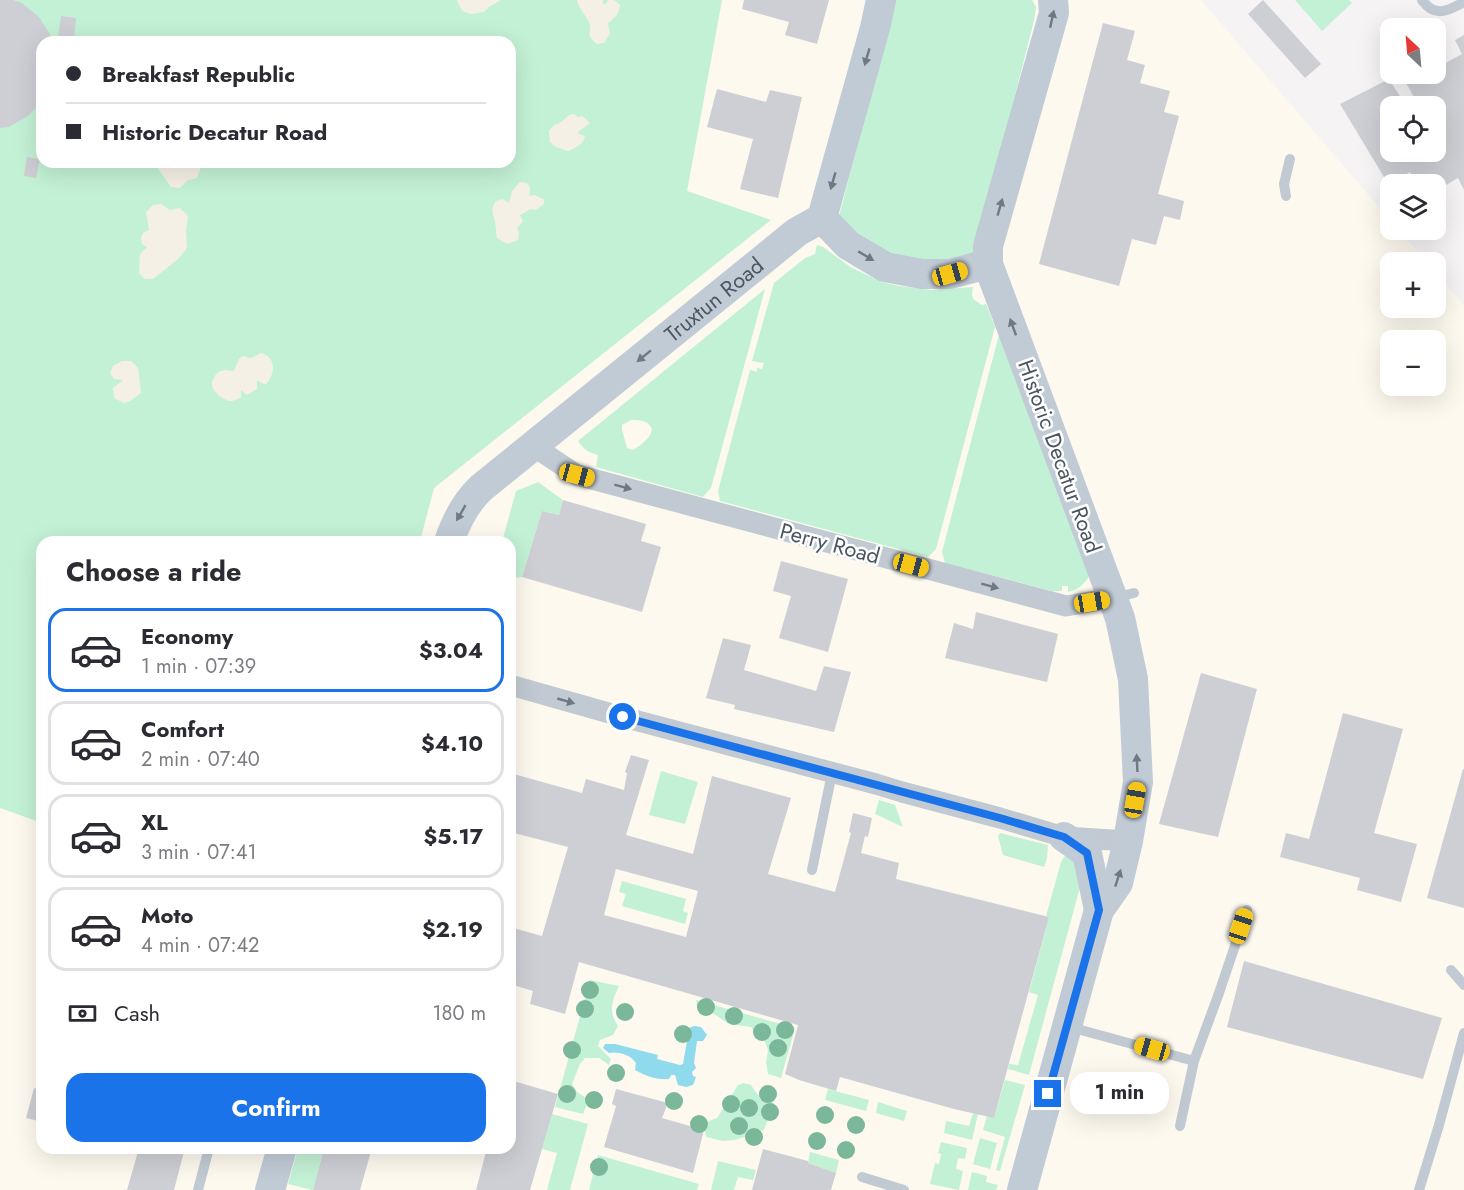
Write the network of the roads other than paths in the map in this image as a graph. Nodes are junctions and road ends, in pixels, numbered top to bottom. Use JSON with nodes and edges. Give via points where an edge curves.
{"nodes":[{"id":1,"x":881,"y":0,"type":"edge"},
{"id":2,"x":1053,"y":0,"type":"edge"},
{"id":3,"x":1422,"y":0,"type":"edge"},
{"id":4,"x":1464,"y":2,"type":"edge"},
{"id":5,"x":1290,"y":159,"type":"dead end"},
{"id":6,"x":1286,"y":196,"type":"dead end"},
{"id":7,"x":822,"y":218,"type":"junction"},
{"id":8,"x":988,"y":264,"type":"junction"},
{"id":9,"x":533,"y":446,"type":"junction"},
{"id":10,"x":450,"y":536,"type":"edge"},
{"id":11,"x":1124,"y":596,"type":"junction"},
{"id":12,"x":516,"y":688,"type":"edge"},
{"id":13,"x":832,"y":773,"type":"junction"},
{"id":14,"x":1064,"y":837,"type":"junction"},
{"id":15,"x":1128,"y":841,"type":"junction"},
{"id":16,"x":812,"y":870,"type":"dead end"},
{"id":17,"x":1099,"y":910,"type":"junction"},
{"id":18,"x":1246,"y":910,"type":"dead end"},
{"id":19,"x":1451,"y":970,"type":"dead end"},
{"id":20,"x":1464,"y":986,"type":"edge"},
{"id":21,"x":1067,"y":1026,"type":"junction"},
{"id":22,"x":1464,"y":1033,"type":"edge"},
{"id":23,"x":1194,"y":1061,"type":"junction"},
{"id":24,"x":1180,"y":1126,"type":"dead end"},
{"id":25,"x":207,"y":1154,"type":"edge"},
{"id":26,"x":280,"y":1154,"type":"edge"},
{"id":27,"x":862,"y":1177,"type":"dead end"},
{"id":28,"x":198,"y":1190,"type":"edge"},
{"id":29,"x":270,"y":1190,"type":"edge"},
{"id":30,"x":904,"y":1190,"type":"edge"},
{"id":31,"x":1022,"y":1190,"type":"edge"},
{"id":32,"x":1419,"y":1190,"type":"edge"}],
"edges":[{"from":1,"to":7,"type":"street","one_way":true},
{"from":8,"to":2,"type":"street","name":"Historic Decatur Road","one_way":true,"via":[[988,246],[1054,13]]},
{"from":3,"to":4,"type":"lane","via":[[1436,12]]},
{"from":5,"to":6,"type":"lane","via":[[1284,184]]},
{"from":7,"to":8,"type":"street","one_way":true,"via":[[848,245],[885,267],[950,274]]},
{"from":7,"to":9,"type":"street","name":"Truxtun Road","one_way":true,"via":[[797,232]]},
{"from":11,"to":8,"type":"street","name":"Historic Decatur Road","one_way":true},
{"from":9,"to":10,"type":"street","name":"Truxtun Road","one_way":true,"via":[[474,495]]},
{"from":9,"to":11,"type":"street","name":"Perry Road","one_way":true,"via":[[577,475],[1066,606]]},
{"from":15,"to":11,"type":"street","name":"Historic Decatur Road","one_way":true,"via":[[1138,782],[1134,679],[1120,618]]},
{"from":12,"to":13,"type":"street","one_way":true},
{"from":13,"to":14,"type":"street"},
{"from":13,"to":16,"type":"lane"},
{"from":14,"to":15,"type":"street"},
{"from":14,"to":17,"type":"street","via":[[1087,853]]},
{"from":17,"to":15,"type":"street","name":"Historic Decatur Road","one_way":true,"via":[[1118,884]]},
{"from":17,"to":21,"type":"street","name":"Historic Decatur Road"},
{"from":18,"to":23,"type":"lane"},
{"from":19,"to":20,"type":"lane"},
{"from":21,"to":23,"type":"lane"},
{"from":21,"to":31,"type":"street","name":"Historic Decatur Road"},
{"from":22,"to":32,"type":"lane"},
{"from":23,"to":24,"type":"lane"},
{"from":25,"to":28,"type":"lane"},
{"from":26,"to":29,"type":"street"},
{"from":27,"to":30,"type":"lane"}]}
